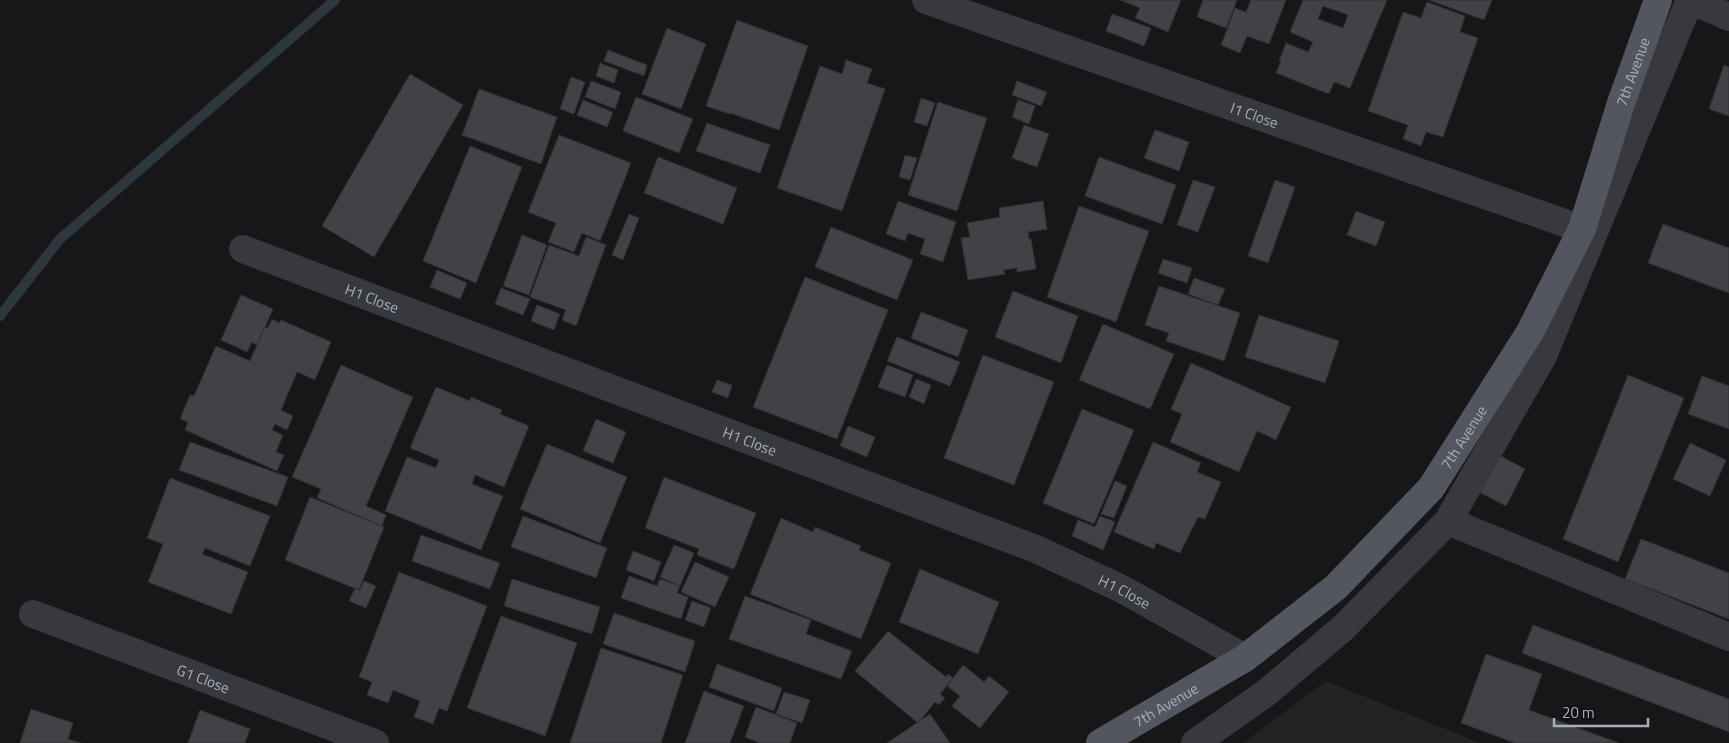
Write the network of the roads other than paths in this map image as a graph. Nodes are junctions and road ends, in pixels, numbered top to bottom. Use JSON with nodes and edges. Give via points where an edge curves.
{"nodes":[{"id":1,"x":926,"y":0,"type":"edge"},
{"id":2,"x":1658,"y":0,"type":"edge"},
{"id":3,"x":1690,"y":0,"type":"edge"},
{"id":4,"x":1729,"y":17,"type":"edge"},
{"id":5,"x":1582,"y":229,"type":"junction"},
{"id":6,"x":243,"y":250,"type":"dead end"},
{"id":7,"x":1448,"y":520,"type":"junction"},
{"id":8,"x":33,"y":614,"type":"dead end"},
{"id":9,"x":1729,"y":637,"type":"edge"},
{"id":10,"x":1245,"y":658,"type":"junction"},
{"id":11,"x":375,"y":743,"type":"edge"},
{"id":12,"x":1100,"y":743,"type":"edge"},
{"id":13,"x":1195,"y":743,"type":"edge"}],
"edges":[{"from":1,"to":5,"type":"street","name":"I1 Close"},
{"from":2,"to":5,"type":"main road","name":"7th Avenue","via":[[1621,103]]},
{"from":3,"to":4,"type":"street"},
{"from":3,"to":7,"type":"street","via":[[1543,356]]},
{"from":5,"to":10,"type":"main road","name":"7th Avenue","via":[[1530,332],[1431,488],[1336,587]]},
{"from":6,"to":10,"type":"street","name":"H1 Close","via":[[1036,549],[1122,589]]},
{"from":7,"to":9,"type":"street"},
{"from":7,"to":13,"type":"street","via":[[1343,628],[1266,693]]},
{"from":8,"to":11,"type":"street","name":"G1 Close"},
{"from":10,"to":12,"type":"main road","name":"7th Avenue"}]}
